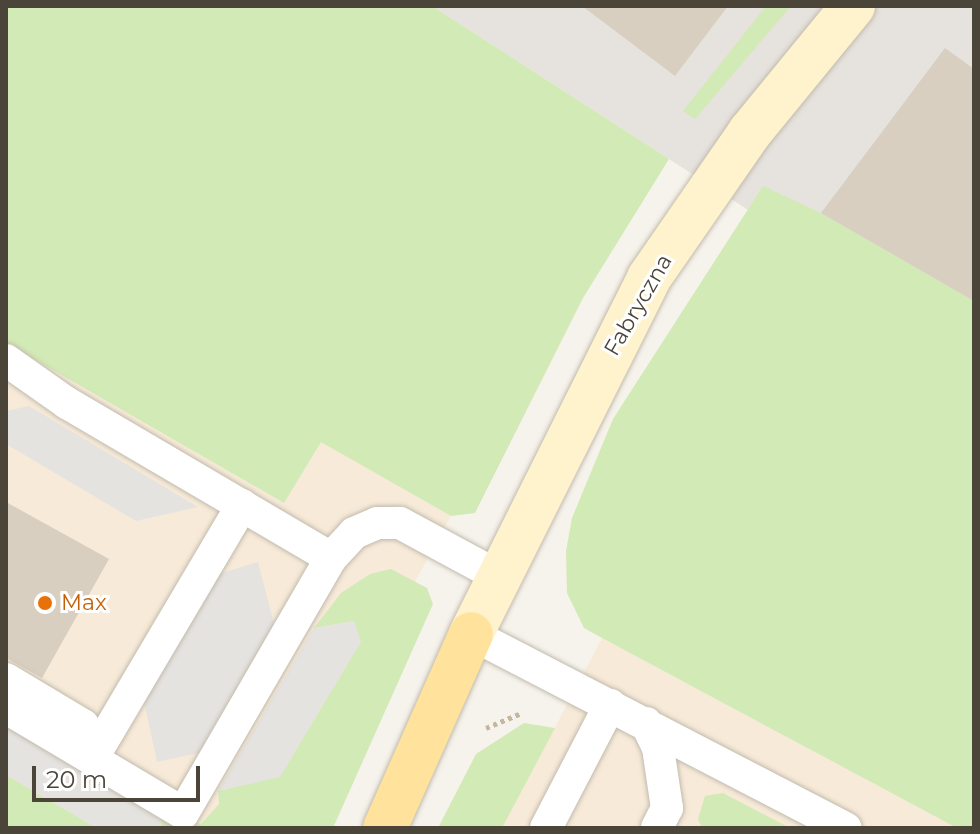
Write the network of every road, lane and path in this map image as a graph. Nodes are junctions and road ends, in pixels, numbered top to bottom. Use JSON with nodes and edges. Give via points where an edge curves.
{"nodes":[{"id":1,"x":853,"y":6,"type":"edge"},
{"id":2,"x":6,"y":360,"type":"edge"},
{"id":3,"x":6,"y":377,"type":"edge"},
{"id":4,"x":67,"y":403,"type":"junction"},
{"id":5,"x":242,"y":505,"type":"junction"},
{"id":6,"x":331,"y":558,"type":"junction"},
{"id":7,"x":498,"y":576,"type":"junction"},
{"id":8,"x":471,"y":634,"type":"junction"},
{"id":9,"x":6,"y":679,"type":"edge"},
{"id":10,"x":610,"y":705,"type":"junction"},
{"id":11,"x":6,"y":708,"type":"edge"},
{"id":12,"x":646,"y":723,"type":"junction"},
{"id":13,"x":92,"y":759,"type":"junction"},
{"id":14,"x":385,"y":828,"type":"edge"},
{"id":15,"x":546,"y":828,"type":"edge"},
{"id":16,"x":657,"y":828,"type":"edge"},
{"id":17,"x":846,"y":828,"type":"edge"}],
"edges":[{"from":1,"to":7,"type":"main road","name":"Fabryczna","via":[[750,132],[649,278]]},
{"from":2,"to":4,"type":"lane"},
{"from":3,"to":4,"type":"lane"},
{"from":4,"to":5,"type":"lane"},
{"from":5,"to":6,"type":"lane"},
{"from":5,"to":13,"type":"lane"},
{"from":6,"to":7,"type":"lane","via":[[354,533],[377,523],[400,523]]},
{"from":6,"to":13,"type":"lane","via":[[183,813]]},
{"from":7,"to":8,"type":"main road","name":"Fabryczna"},
{"from":8,"to":10,"type":"lane"},
{"from":8,"to":14,"type":"main road"},
{"from":9,"to":13,"type":"lane","via":[[83,725]]},
{"from":10,"to":12,"type":"lane"},
{"from":10,"to":15,"type":"lane"},
{"from":11,"to":13,"type":"lane"},
{"from":12,"to":16,"type":"lane","via":[[658,748],[667,808]]},
{"from":12,"to":17,"type":"lane"}]}
